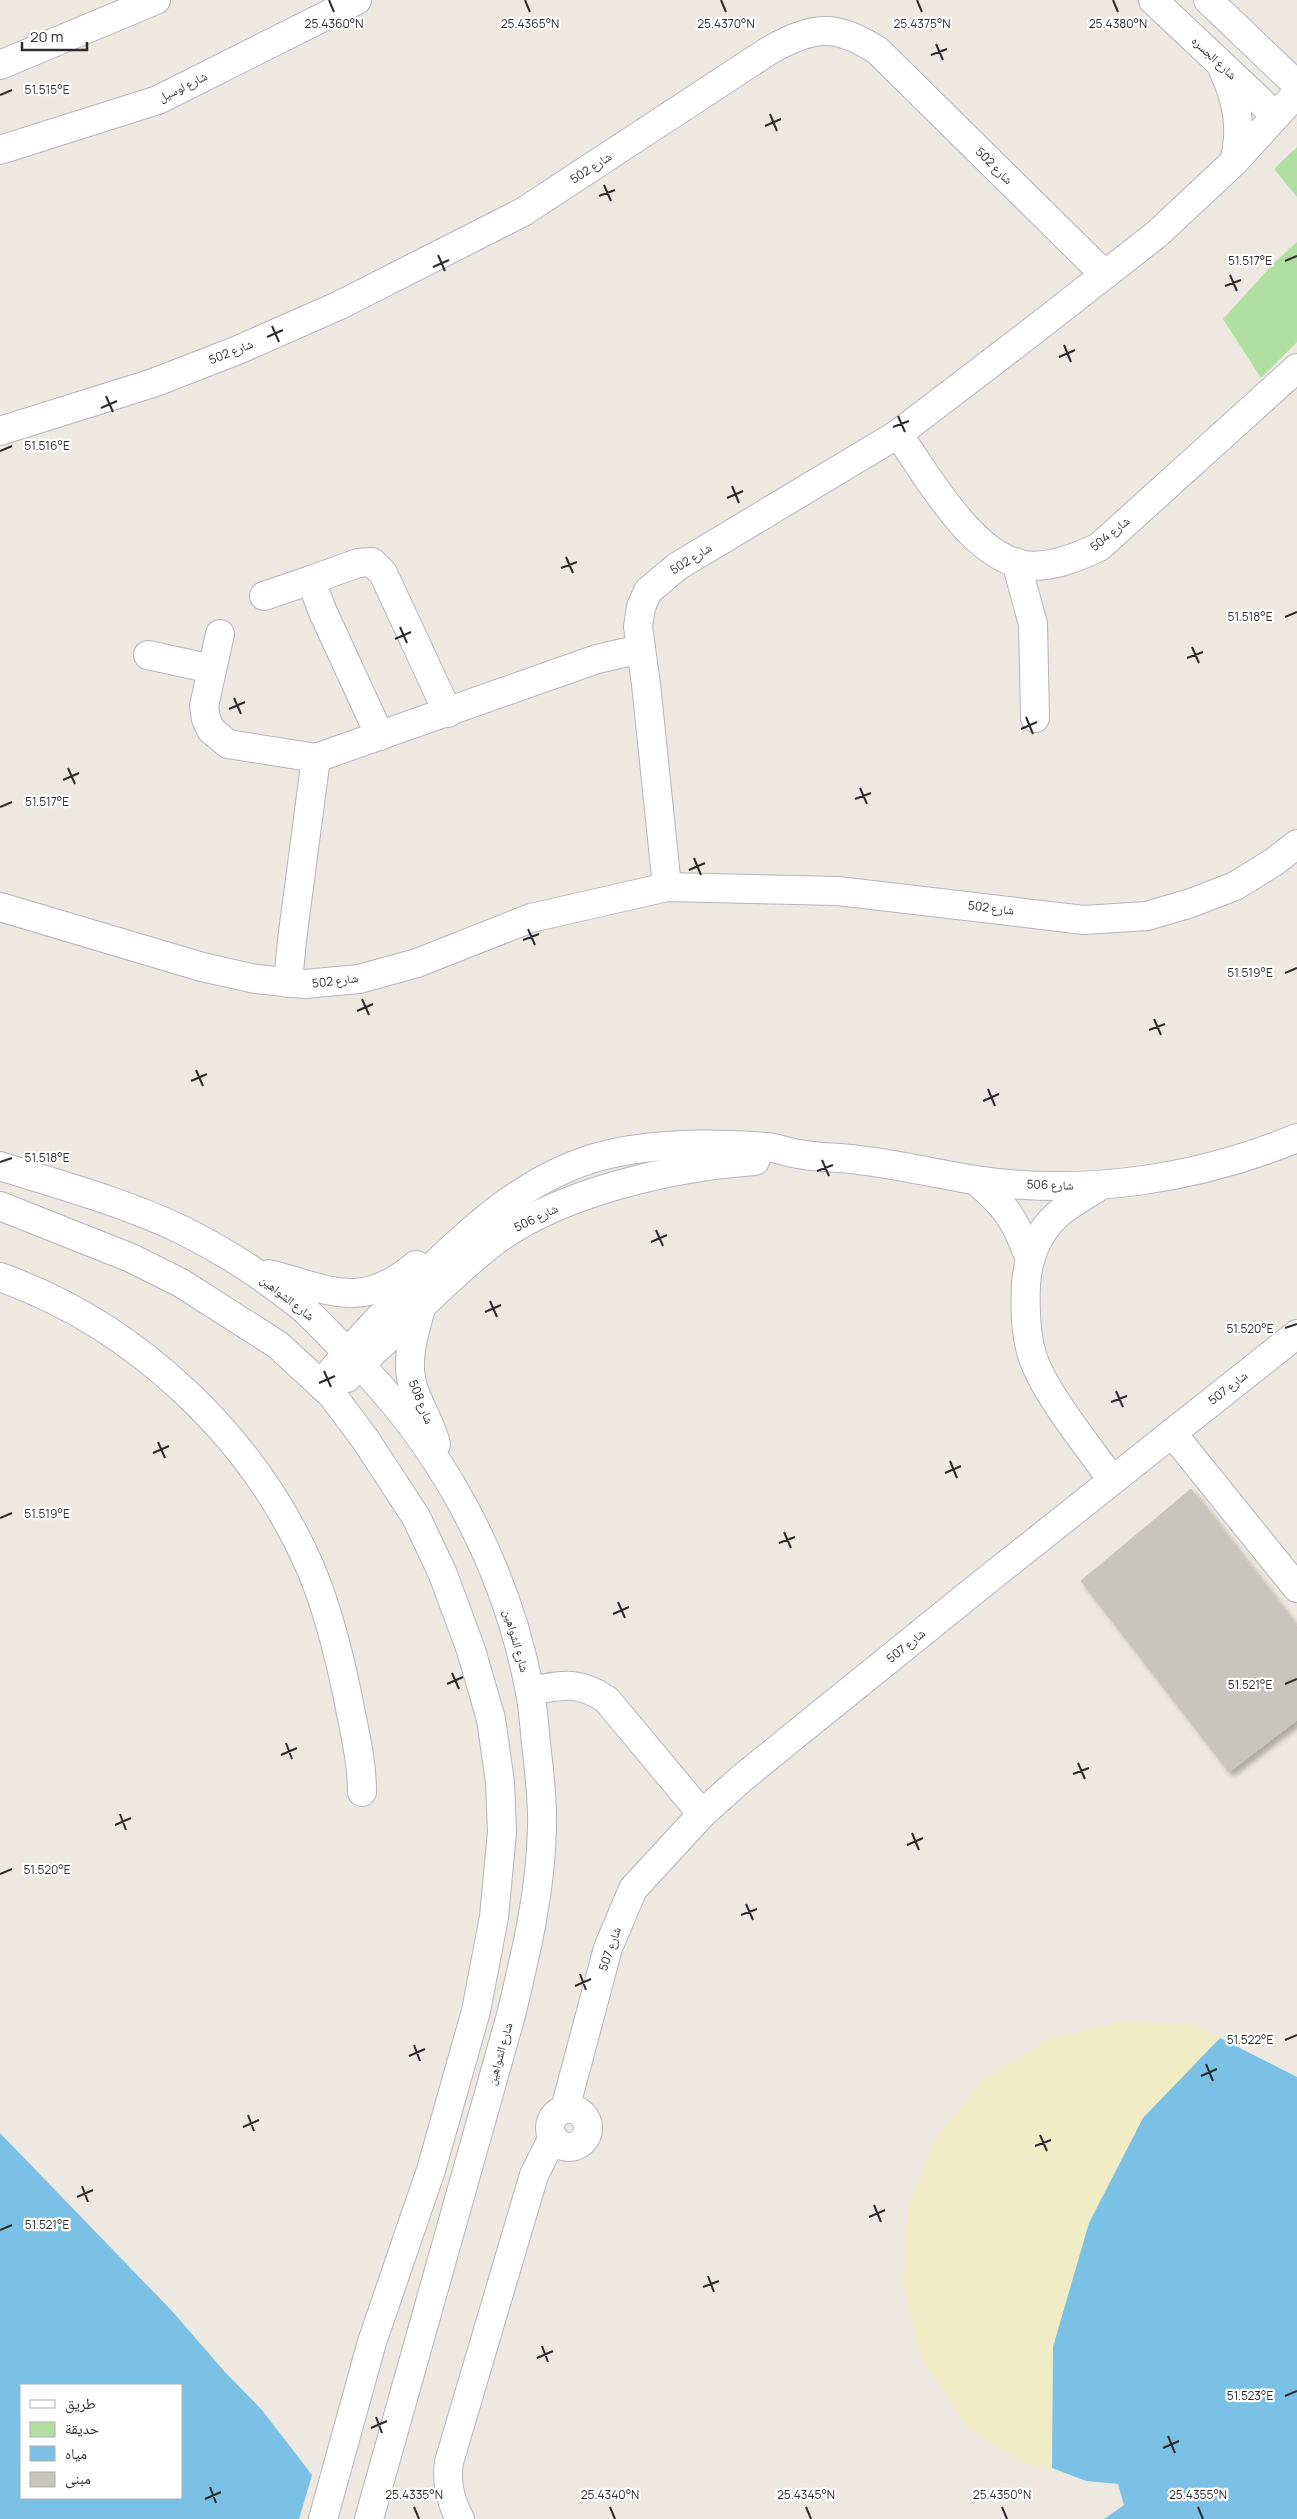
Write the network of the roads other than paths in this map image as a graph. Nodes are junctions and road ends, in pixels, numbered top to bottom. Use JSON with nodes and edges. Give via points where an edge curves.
{"nodes":[{"id":1,"x":156,"y":0,"type":"edge"},
{"id":2,"x":356,"y":0,"type":"edge"},
{"id":3,"x":1153,"y":0,"type":"edge"},
{"id":4,"x":1208,"y":0,"type":"edge"},
{"id":5,"x":1220,"y":64,"type":"junction"},
{"id":6,"x":0,"y":65,"type":"edge"},
{"id":7,"x":1297,"y":85,"type":"edge"},
{"id":8,"x":1297,"y":93,"type":"edge"},
{"id":9,"x":1276,"y":116,"type":"junction"},
{"id":10,"x":0,"y":150,"type":"edge"},
{"id":11,"x":1234,"y":162,"type":"junction"},
{"id":12,"x":1104,"y":274,"type":"junction"},
{"id":13,"x":1297,"y":368,"type":"edge"},
{"id":14,"x":0,"y":431,"type":"edge"},
{"id":15,"x":898,"y":434,"type":"junction"},
{"id":16,"x":1016,"y":562,"type":"junction"},
{"id":17,"x":312,"y":580,"type":"junction"},
{"id":18,"x":264,"y":596,"type":"dead end"},
{"id":19,"x":220,"y":634,"type":"dead end"},
{"id":20,"x":641,"y":649,"type":"junction"},
{"id":21,"x":148,"y":655,"type":"dead end"},
{"id":22,"x":212,"y":669,"type":"junction"},
{"id":23,"x":448,"y":713,"type":"junction"},
{"id":24,"x":1035,"y":718,"type":"dead end"},
{"id":25,"x":380,"y":736,"type":"junction"},
{"id":26,"x":316,"y":758,"type":"junction"},
{"id":27,"x":1297,"y":844,"type":"edge"},
{"id":28,"x":666,"y":887,"type":"junction"},
{"id":29,"x":0,"y":907,"type":"edge"},
{"id":30,"x":288,"y":983,"type":"junction"},
{"id":31,"x":1297,"y":1138,"type":"edge"},
{"id":32,"x":799,"y":1154,"type":"junction"},
{"id":33,"x":0,"y":1166,"type":"edge"},
{"id":34,"x":975,"y":1180,"type":"junction"},
{"id":35,"x":1100,"y":1186,"type":"junction"},
{"id":36,"x":0,"y":1206,"type":"edge"},
{"id":37,"x":456,"y":1243,"type":"junction"},
{"id":38,"x":1029,"y":1257,"type":"junction"},
{"id":39,"x":253,"y":1273,"type":"junction"},
{"id":40,"x":0,"y":1278,"type":"edge"},
{"id":41,"x":421,"y":1308,"type":"junction"},
{"id":42,"x":1297,"y":1334,"type":"edge"},
{"id":43,"x":353,"y":1358,"type":"junction"},
{"id":44,"x":326,"y":1390,"type":"junction"},
{"id":45,"x":1172,"y":1433,"type":"junction"},
{"id":46,"x":440,"y":1467,"type":"junction"},
{"id":47,"x":1112,"y":1480,"type":"junction"},
{"id":48,"x":1297,"y":1588,"type":"edge"},
{"id":49,"x":530,"y":1691,"type":"junction"},
{"id":50,"x":362,"y":1792,"type":"dead end"},
{"id":51,"x":702,"y":1814,"type":"junction"},
{"id":52,"x":323,"y":2519,"type":"edge"},
{"id":53,"x":369,"y":2519,"type":"edge"},
{"id":54,"x":460,"y":2519,"type":"edge"}],
"edges":[{"from":1,"to":6,"type":"street"},
{"from":2,"to":10,"type":"street","name":"شارع لوسيل","via":[[158,100]]},
{"from":3,"to":5,"type":"street","name":"شارع الجسره"},
{"from":4,"to":7,"type":"street"},
{"from":5,"to":9,"type":"street","name":"شارع الجسره"},
{"from":5,"to":11,"type":"street","via":[[1238,110],[1239,145]]},
{"from":8,"to":9,"type":"street","name":"شارع 502"},
{"from":9,"to":11,"type":"street","name":"شارع 502"},
{"from":11,"to":12,"type":"street","name":"شارع 502","via":[[1157,234]]},
{"from":12,"to":14,"type":"street","name":"شارع 502","via":[[878,51],[857,37],[837,31],[817,31],[796,35],[770,50],[522,212],[340,305],[153,383]]},
{"from":12,"to":15,"type":"street","name":"شارع 502"},
{"from":13,"to":16,"type":"street","name":"شارع 504","via":[[1099,547],[1079,557],[1052,563],[1026,566]]},
{"from":15,"to":16,"type":"street","name":"شارع 504","via":[[965,527],[988,548]]},
{"from":15,"to":20,"type":"street","name":"شارع 502","via":[[662,578],[648,591],[640,606]]},
{"from":16,"to":24,"type":"street","via":[[1033,624]]},
{"from":17,"to":18,"type":"street"},
{"from":17,"to":23,"type":"street","via":[[358,563],[372,562],[383,573]]},
{"from":17,"to":25,"type":"street","via":[[322,610]]},
{"from":19,"to":22,"type":"street"},
{"from":20,"to":23,"type":"street","via":[[597,658]]},
{"from":20,"to":28,"type":"street","name":"شارع 502"},
{"from":21,"to":22,"type":"street"},
{"from":22,"to":26,"type":"street","via":[[204,706],[211,730],[218,737],[228,744]]},
{"from":23,"to":25,"type":"street"},
{"from":25,"to":26,"type":"street"},
{"from":26,"to":30,"type":"street"},
{"from":27,"to":28,"type":"street","name":"شارع 502","via":[[1235,886],[1146,916],[1084,920],[838,890]]},
{"from":28,"to":30,"type":"street","name":"شارع 502","via":[[531,918],[417,964],[359,979]]},
{"from":29,"to":30,"type":"street","name":"شارع 502","via":[[202,967]]},
{"from":31,"to":35,"type":"street","name":"شارع 506","via":[[1265,1151],[1173,1177]]},
{"from":32,"to":34,"type":"street","name":"شارع 506","via":[[858,1160]]},
{"from":32,"to":37,"type":"street","name":"شارع 506","via":[[770,1147],[687,1146],[653,1148],[592,1159],[514,1196]]},
{"from":32,"to":41,"type":"street","name":"شارع 506","via":[[644,1178],[553,1209],[518,1225],[491,1244]]},
{"from":33,"to":39,"type":"street","name":"شارع الشواهين","via":[[65,1186],[180,1229]]},
{"from":34,"to":35,"type":"street","name":"شارع 506","via":[[1036,1186]]},
{"from":34,"to":38,"type":"street","via":[[1008,1212],[1019,1229]]},
{"from":35,"to":38,"type":"street","via":[[1056,1216]]},
{"from":36,"to":44,"type":"street","via":[[131,1258],[181,1283],[278,1345]]},
{"from":37,"to":39,"type":"street","name":"شارع 506","via":[[433,1252],[391,1282],[358,1294],[330,1293],[279,1277]]},
{"from":37,"to":43,"type":"street","name":"شارع 506","via":[[378,1317]]},
{"from":38,"to":47,"type":"street","via":[[1026,1331],[1033,1357],[1066,1415]]},
{"from":39,"to":43,"type":"street","name":"شارع الشواهين","via":[[303,1309]]},
{"from":40,"to":50,"type":"street","via":[[65,1306],[118,1337],[163,1372],[206,1413],[248,1463],[306,1559],[329,1621],[362,1765]]},
{"from":41,"to":43,"type":"street","name":"شارع 506"},
{"from":41,"to":46,"type":"street","name":"شارع 508","via":[[409,1370],[413,1388],[434,1436]]},
{"from":42,"to":45,"type":"street","name":"شارع 507"},
{"from":43,"to":44,"type":"street","name":"شارع 506"},
{"from":43,"to":46,"type":"street","name":"شارع الشواهين","via":[[392,1400]]},
{"from":44,"to":52,"type":"street","via":[[366,1439],[416,1517],[442,1572],[471,1650],[491,1719],[500,1782],[502,1832],[494,1917],[476,2011],[430,2170],[372,2342]]},
{"from":45,"to":47,"type":"street","name":"شارع 507"},
{"from":45,"to":48,"type":"street"},
{"from":46,"to":49,"type":"street","name":"شارع الشواهين","via":[[465,1509],[488,1558],[513,1626]]},
{"from":47,"to":51,"type":"street","name":"شارع 507"},
{"from":49,"to":51,"type":"street","via":[[573,1684],[592,1689],[607,1700]]},
{"from":49,"to":53,"type":"street","name":"شارع الشواهين","via":[[542,1827],[528,1943]]},
{"from":51,"to":54,"type":"street","name":"شارع 507","via":[[633,1889],[608,1948],[565,2109],[577,2110],[586,2118],[589,2130],[584,2140],[574,2147],[562,2145],[553,2137],[534,2175],[449,2462],[450,2499]]}]}
